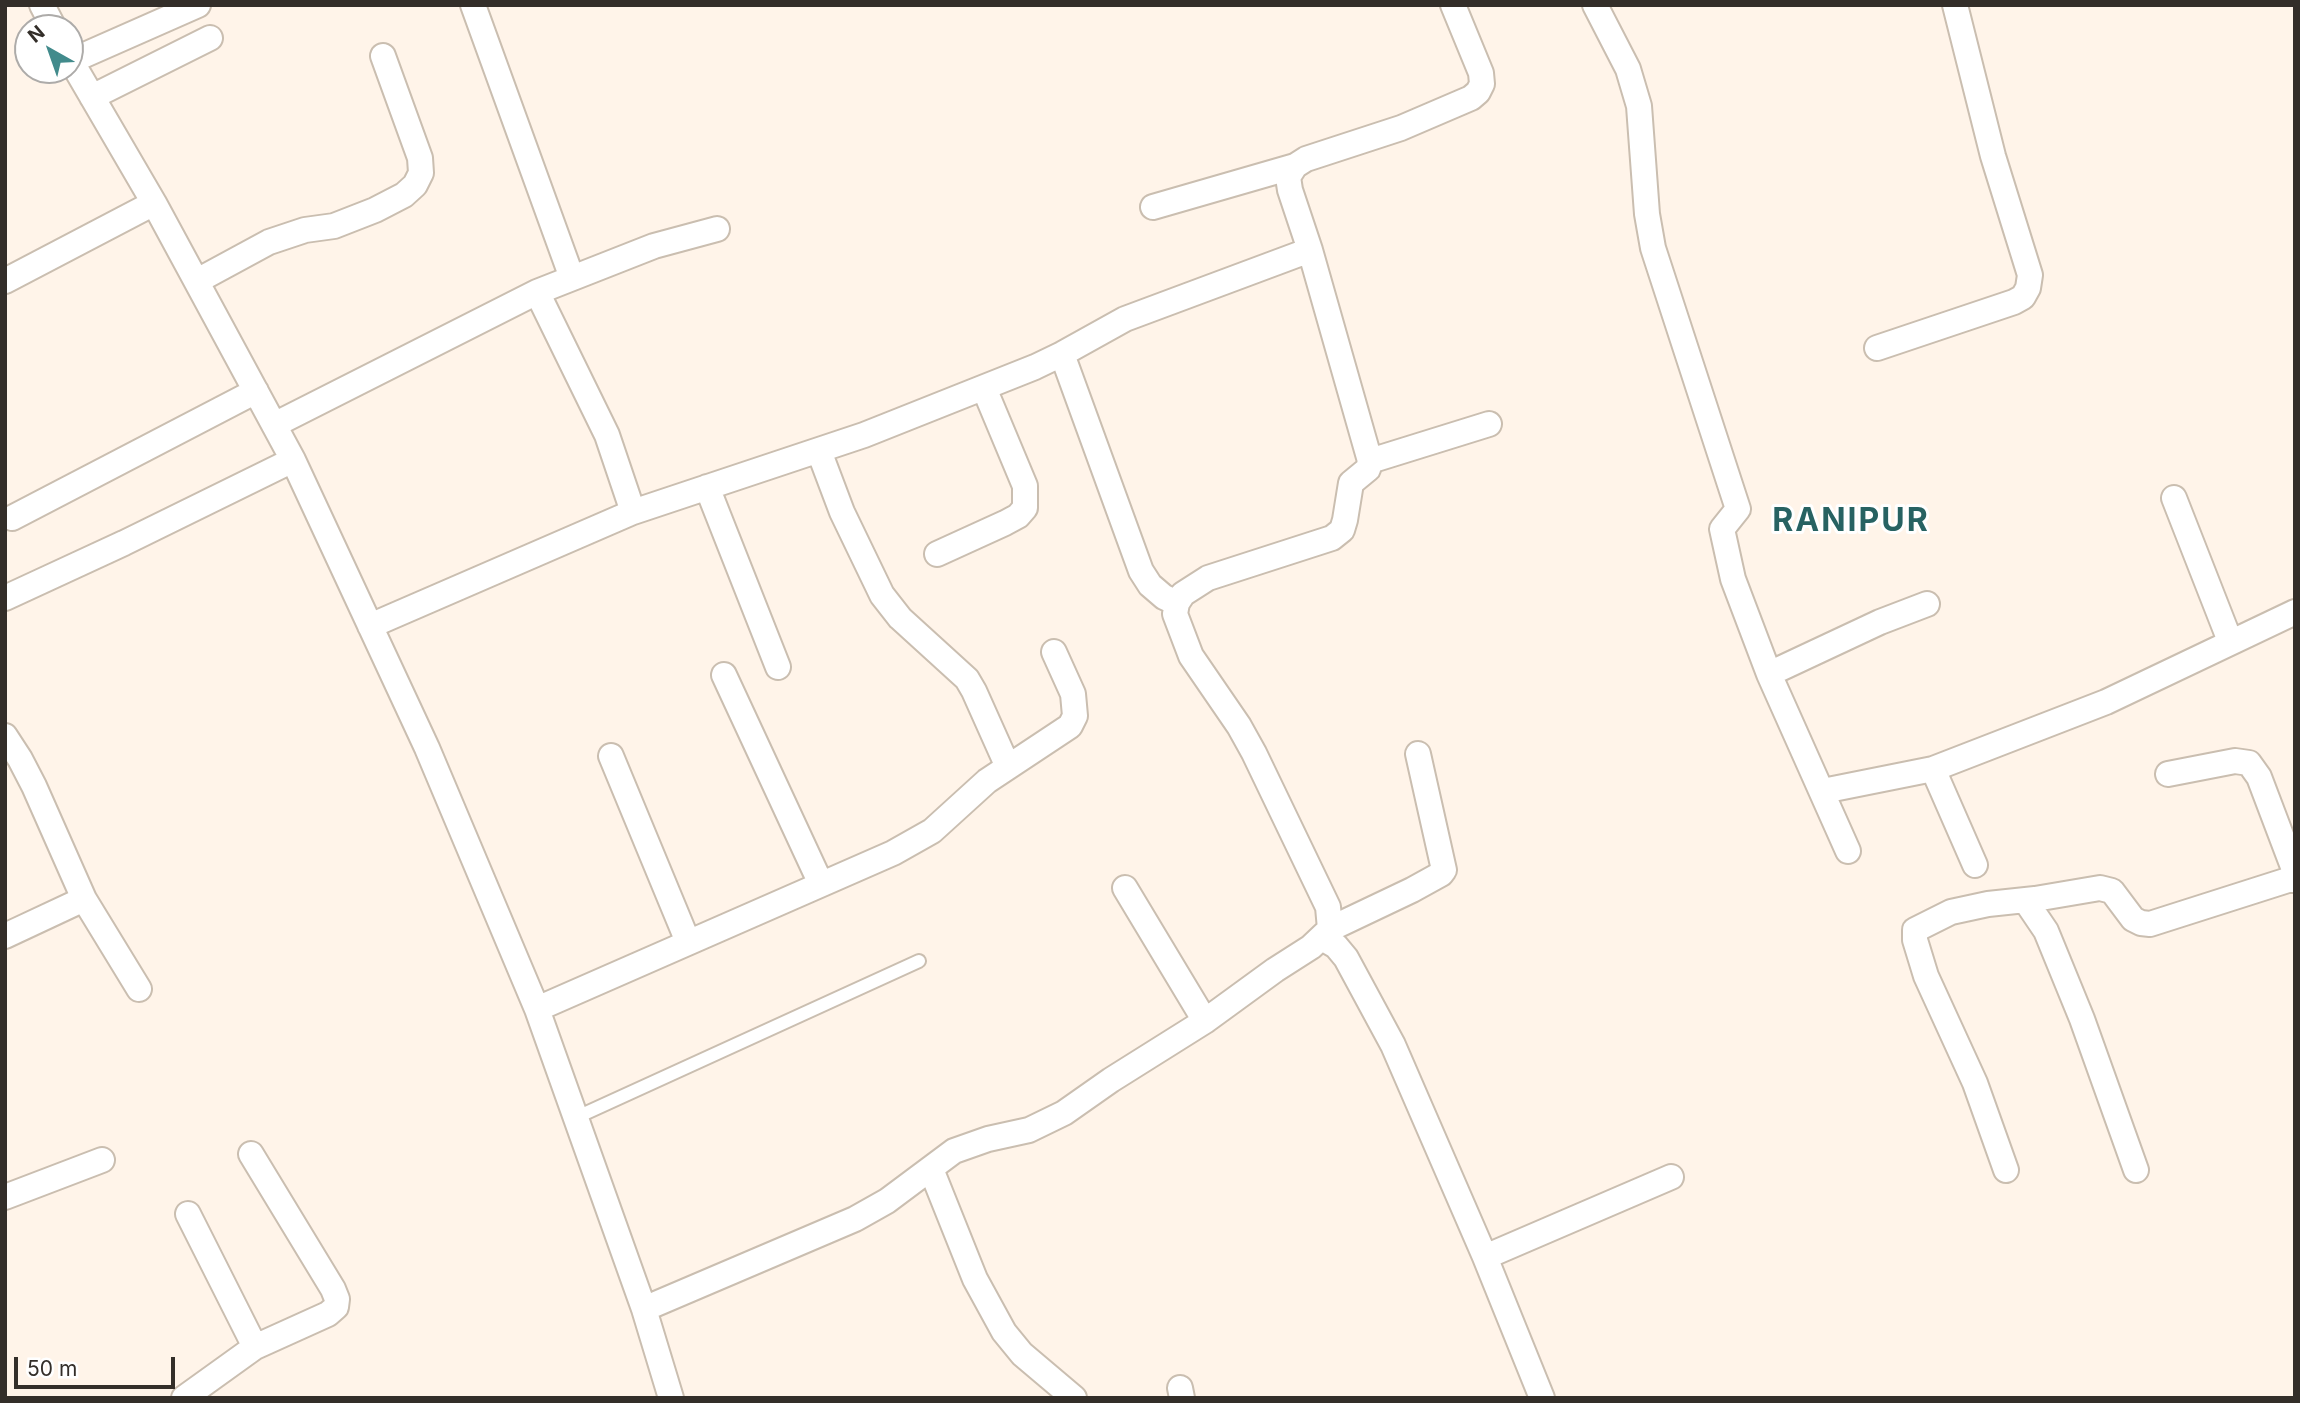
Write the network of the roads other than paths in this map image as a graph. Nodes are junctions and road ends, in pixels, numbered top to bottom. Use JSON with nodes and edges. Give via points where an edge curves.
{"nodes":[{"id":1,"x":198,"y":5,"type":"edge"},
{"id":2,"x":473,"y":5,"type":"edge"},
{"id":3,"x":1452,"y":5,"type":"edge"},
{"id":4,"x":1595,"y":5,"type":"edge"},
{"id":5,"x":1955,"y":5,"type":"edge"},
{"id":6,"x":210,"y":38,"type":"dead end"},
{"id":7,"x":84,"y":54,"type":"edge"},
{"id":8,"x":383,"y":56,"type":"dead end"},
{"id":9,"x":84,"y":83,"type":"edge"},
{"id":10,"x":92,"y":97,"type":"junction"},
{"id":11,"x":1295,"y":166,"type":"junction"},
{"id":12,"x":155,"y":203,"type":"junction"},
{"id":13,"x":1153,"y":207,"type":"dead end"},
{"id":14,"x":717,"y":229,"type":"dead end"},
{"id":15,"x":1310,"y":250,"type":"junction"},
{"id":16,"x":572,"y":278,"type":"junction"},
{"id":17,"x":5,"y":281,"type":"edge"},
{"id":18,"x":197,"y":281,"type":"junction"},
{"id":19,"x":537,"y":292,"type":"junction"},
{"id":20,"x":1877,"y":348,"type":"dead end"},
{"id":21,"x":1062,"y":355,"type":"junction"},
{"id":22,"x":984,"y":387,"type":"junction"},
{"id":23,"x":256,"y":391,"type":"junction"},
{"id":24,"x":1489,"y":424,"type":"dead end"},
{"id":25,"x":274,"y":425,"type":"junction"},
{"id":26,"x":819,"y":451,"type":"junction"},
{"id":27,"x":293,"y":460,"type":"junction"},
{"id":28,"x":1370,"y":461,"type":"junction"},
{"id":29,"x":707,"y":487,"type":"junction"},
{"id":30,"x":2174,"y":498,"type":"dead end"},
{"id":31,"x":633,"y":512,"type":"junction"},
{"id":32,"x":12,"y":518,"type":"dead end"},
{"id":33,"x":937,"y":555,"type":"dead end"},
{"id":34,"x":5,"y":598,"type":"edge"},
{"id":35,"x":1177,"y":603,"type":"junction"},
{"id":36,"x":1927,"y":604,"type":"dead end"},
{"id":37,"x":2295,"y":612,"type":"edge"},
{"id":38,"x":370,"y":626,"type":"junction"},
{"id":39,"x":2230,"y":641,"type":"junction"},
{"id":40,"x":1054,"y":652,"type":"dead end"},
{"id":41,"x":778,"y":667,"type":"dead end"},
{"id":42,"x":1769,"y":674,"type":"junction"},
{"id":43,"x":724,"y":675,"type":"dead end"},
{"id":44,"x":5,"y":736,"type":"edge"},
{"id":45,"x":1418,"y":754,"type":"dead end"},
{"id":46,"x":611,"y":755,"type":"dead end"},
{"id":47,"x":13,"y":762,"type":"edge"},
{"id":48,"x":1008,"y":767,"type":"junction"},
{"id":49,"x":1933,"y":769,"type":"junction"},
{"id":50,"x":2168,"y":774,"type":"dead end"},
{"id":51,"x":1823,"y":791,"type":"junction"},
{"id":52,"x":1849,"y":851,"type":"dead end"},
{"id":53,"x":1975,"y":865,"type":"dead end"},
{"id":54,"x":2295,"y":872,"type":"edge"},
{"id":55,"x":2295,"y":880,"type":"edge"},
{"id":56,"x":821,"y":884,"type":"junction"},
{"id":57,"x":1125,"y":888,"type":"dead end"},
{"id":58,"x":84,"y":898,"type":"junction"},
{"id":59,"x":2025,"y":900,"type":"junction"},
{"id":60,"x":1326,"y":933,"type":"junction"},
{"id":61,"x":5,"y":936,"type":"edge"},
{"id":62,"x":688,"y":942,"type":"junction"},
{"id":63,"x":919,"y":961,"type":"dead end"},
{"id":64,"x":139,"y":989,"type":"dead end"},
{"id":65,"x":537,"y":1009,"type":"junction"},
{"id":66,"x":1205,"y":1021,"type":"junction"},
{"id":67,"x":575,"y":1118,"type":"junction"},
{"id":68,"x":251,"y":1154,"type":"dead end"},
{"id":69,"x":102,"y":1160,"type":"dead end"},
{"id":70,"x":931,"y":1169,"type":"junction"},
{"id":71,"x":2006,"y":1170,"type":"dead end"},
{"id":72,"x":2136,"y":1170,"type":"dead end"},
{"id":73,"x":1671,"y":1177,"type":"dead end"},
{"id":74,"x":5,"y":1197,"type":"edge"},
{"id":75,"x":188,"y":1214,"type":"dead end"},
{"id":76,"x":1485,"y":1257,"type":"junction"},
{"id":77,"x":644,"y":1309,"type":"junction"},
{"id":78,"x":255,"y":1347,"type":"junction"},
{"id":79,"x":184,"y":1398,"type":"edge"},
{"id":80,"x":671,"y":1398,"type":"edge"},
{"id":81,"x":1074,"y":1398,"type":"edge"},
{"id":82,"x":1542,"y":1398,"type":"edge"}],
"edges":[{"from":1,"to":7,"type":"street"},
{"from":2,"to":16,"type":"street"},
{"from":3,"to":11,"type":"street","via":[[1480,73],[1478,92],[1401,128]]},
{"from":4,"to":42,"type":"street","via":[[1628,69],[1639,106],[1653,248],[1738,509],[1722,529],[1733,579]]},
{"from":5,"to":20,"type":"street","via":[[1993,156],[2030,275],[2028,288],[2014,302]]},
{"from":6,"to":10,"type":"street"},
{"from":8,"to":18,"type":"street","via":[[420,158],[421,173],[415,185],[375,210],[269,242]]},
{"from":9,"to":10,"type":"street"},
{"from":10,"to":12,"type":"street"},
{"from":11,"to":13,"type":"street"},
{"from":11,"to":15,"type":"street","via":[[1288,177],[1290,190]]},
{"from":12,"to":17,"type":"street"},
{"from":12,"to":18,"type":"street"},
{"from":14,"to":16,"type":"street","via":[[654,246]]},
{"from":15,"to":21,"type":"street","via":[[1125,319]]},
{"from":15,"to":28,"type":"street"},
{"from":16,"to":19,"type":"street"},
{"from":18,"to":23,"type":"street"},
{"from":19,"to":25,"type":"street"},
{"from":19,"to":31,"type":"street","via":[[607,435]]},
{"from":21,"to":22,"type":"street"},
{"from":21,"to":35,"type":"street","via":[[1141,571],[1150,585]]},
{"from":22,"to":26,"type":"street"},
{"from":22,"to":33,"type":"street","via":[[1025,486],[1025,508],[1005,523]]},
{"from":23,"to":25,"type":"street"},
{"from":23,"to":32,"type":"street"},
{"from":24,"to":28,"type":"street"},
{"from":25,"to":27,"type":"street"},
{"from":26,"to":29,"type":"street"},
{"from":26,"to":48,"type":"street","via":[[882,595],[900,618],[967,679]]},
{"from":27,"to":34,"type":"street"},
{"from":27,"to":38,"type":"street"},
{"from":28,"to":35,"type":"street","via":[[1368,469],[1351,483],[1342,530],[1332,538],[1208,578]]},
{"from":29,"to":31,"type":"street"},
{"from":29,"to":41,"type":"street"},
{"from":30,"to":39,"type":"street"},
{"from":31,"to":38,"type":"street"},
{"from":35,"to":60,"type":"street","via":[[1175,614],[1191,656],[1239,726],[1328,907]]},
{"from":36,"to":42,"type":"street"},
{"from":37,"to":39,"type":"street"},
{"from":38,"to":65,"type":"street"},
{"from":39,"to":49,"type":"street","via":[[2106,702]]},
{"from":40,"to":48,"type":"street","via":[[1073,694],[1075,716],[1070,726]]},
{"from":42,"to":51,"type":"street"},
{"from":43,"to":56,"type":"street"},
{"from":44,"to":47,"type":"street"},
{"from":45,"to":60,"type":"street","via":[[1444,870]]},
{"from":46,"to":62,"type":"street"},
{"from":47,"to":58,"type":"street"},
{"from":48,"to":56,"type":"street","via":[[913,843]]},
{"from":49,"to":51,"type":"street"},
{"from":49,"to":53,"type":"street"},
{"from":50,"to":54,"type":"street","via":[[2235,761],[2249,763],[2259,777]]},
{"from":51,"to":52,"type":"street"},
{"from":55,"to":59,"type":"street","via":[[2150,924],[2133,919],[2106,889]]},
{"from":56,"to":62,"type":"street"},
{"from":57,"to":66,"type":"street"},
{"from":58,"to":61,"type":"street"},
{"from":58,"to":64,"type":"street"},
{"from":59,"to":71,"type":"street","via":[[1951,912],[1922,925],[1914,935]]},
{"from":59,"to":72,"type":"street","via":[[2046,931],[2078,1007]]},
{"from":60,"to":66,"type":"street"},
{"from":60,"to":76,"type":"street","via":[[1346,958],[1380,1019]]},
{"from":62,"to":65,"type":"street"},
{"from":63,"to":67,"type":"lane"},
{"from":65,"to":67,"type":"street"},
{"from":66,"to":70,"type":"street","via":[[1043,1124],[954,1151]]},
{"from":67,"to":77,"type":"street"},
{"from":68,"to":78,"type":"street","via":[[337,1299],[328,1314]]},
{"from":69,"to":74,"type":"street"},
{"from":70,"to":77,"type":"street","via":[[855,1219]]},
{"from":70,"to":81,"type":"street","via":[[975,1279],[1004,1332]]},
{"from":73,"to":76,"type":"street"},
{"from":75,"to":78,"type":"street"},
{"from":76,"to":82,"type":"street"},
{"from":77,"to":80,"type":"street"},
{"from":78,"to":79,"type":"street"}]}
